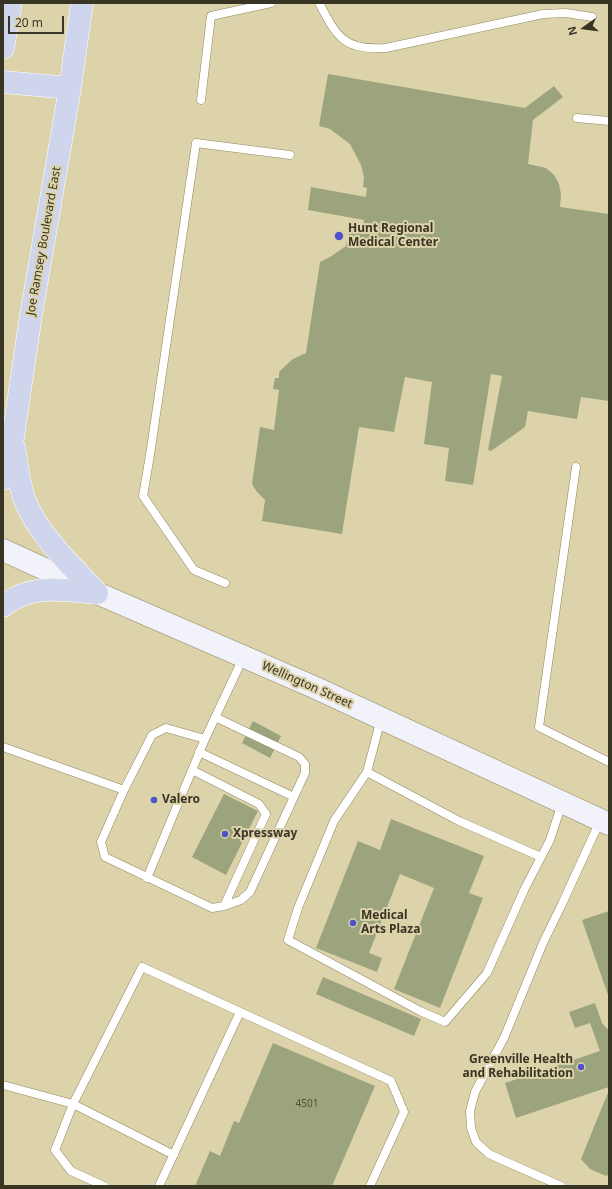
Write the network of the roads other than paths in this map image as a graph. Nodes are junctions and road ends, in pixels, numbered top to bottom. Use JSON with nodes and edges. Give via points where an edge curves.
{"nodes":[{"id":1,"x":10,"y":3,"type":"edge"},
{"id":2,"x":82,"y":3,"type":"edge"},
{"id":3,"x":271,"y":3,"type":"edge"},
{"id":4,"x":319,"y":3,"type":"edge"},
{"id":5,"x":592,"y":17,"type":"dead end"},
{"id":6,"x":3,"y":48,"type":"edge"},
{"id":7,"x":3,"y":82,"type":"edge"},
{"id":8,"x":70,"y":88,"type":"junction"},
{"id":9,"x":201,"y":100,"type":"dead end"},
{"id":10,"x":577,"y":118,"type":"dead end"},
{"id":11,"x":609,"y":121,"type":"edge"},
{"id":12,"x":290,"y":155,"type":"dead end"},
{"id":13,"x":13,"y":437,"type":"junction"},
{"id":14,"x":576,"y":467,"type":"dead end"},
{"id":15,"x":3,"y":479,"type":"edge"},
{"id":16,"x":3,"y":550,"type":"edge"},
{"id":17,"x":225,"y":583,"type":"dead end"},
{"id":18,"x":96,"y":593,"type":"junction"},
{"id":19,"x":3,"y":606,"type":"edge"},
{"id":20,"x":243,"y":657,"type":"junction"},
{"id":21,"x":215,"y":717,"type":"junction"},
{"id":22,"x":381,"y":719,"type":"junction"},
{"id":23,"x":204,"y":739,"type":"junction"},
{"id":24,"x":3,"y":747,"type":"edge"},
{"id":25,"x":199,"y":752,"type":"junction"},
{"id":26,"x":609,"y":762,"type":"edge"},
{"id":27,"x":192,"y":770,"type":"junction"},
{"id":28,"x":367,"y":772,"type":"junction"},
{"id":29,"x":124,"y":790,"type":"junction"},
{"id":30,"x":294,"y":797,"type":"junction"},
{"id":31,"x":562,"y":803,"type":"junction"},
{"id":32,"x":605,"y":822,"type":"edge"},
{"id":33,"x":541,"y":857,"type":"junction"},
{"id":34,"x":147,"y":878,"type":"junction"},
{"id":35,"x":224,"y":906,"type":"junction"},
{"id":36,"x":240,"y":1012,"type":"junction"},
{"id":37,"x":3,"y":1085,"type":"edge"},
{"id":38,"x":73,"y":1104,"type":"junction"},
{"id":39,"x":174,"y":1154,"type":"junction"},
{"id":40,"x":104,"y":1186,"type":"edge"},
{"id":41,"x":159,"y":1186,"type":"edge"},
{"id":42,"x":370,"y":1186,"type":"edge"},
{"id":43,"x":561,"y":1186,"type":"edge"}],
"edges":[{"from":1,"to":6,"type":"highway"},
{"from":2,"to":8,"type":"highway","name":"Joe Ramsey Boulevard East"},
{"from":3,"to":9,"type":"lane","via":[[211,16]]},
{"from":4,"to":5,"type":"lane","via":[[334,30],[342,38],[362,48],[373,49],[543,14],[566,13]]},
{"from":7,"to":8,"type":"highway"},
{"from":8,"to":13,"type":"highway","name":"Joe Ramsey Boulevard East"},
{"from":10,"to":11,"type":"lane"},
{"from":12,"to":17,"type":"lane","via":[[196,143],[143,496],[194,570]]},
{"from":13,"to":15,"type":"highway","name":"Joe Ramsey Boulevard East"},
{"from":13,"to":18,"type":"highway","via":[[24,500],[38,526]]},
{"from":14,"to":26,"type":"lane","via":[[538,727]]},
{"from":16,"to":18,"type":"street","name":"Wellington Street"},
{"from":18,"to":19,"type":"highway","via":[[48,588],[21,595]]},
{"from":18,"to":20,"type":"street","name":"Wellington Street"},
{"from":20,"to":21,"type":"lane"},
{"from":20,"to":22,"type":"street","name":"Wellington Street"},
{"from":21,"to":23,"type":"lane"},
{"from":21,"to":30,"type":"lane","via":[[299,757],[305,764],[304,773]]},
{"from":22,"to":28,"type":"lane"},
{"from":22,"to":31,"type":"street","name":"Wellington Street"},
{"from":23,"to":25,"type":"lane"},
{"from":23,"to":29,"type":"lane","via":[[166,728],[152,735]]},
{"from":24,"to":29,"type":"lane"},
{"from":25,"to":27,"type":"lane"},
{"from":25,"to":30,"type":"lane"},
{"from":27,"to":34,"type":"lane"},
{"from":27,"to":35,"type":"lane","via":[[259,804],[266,814]]},
{"from":28,"to":33,"type":"lane","via":[[459,821]]},
{"from":28,"to":33,"type":"lane","via":[[334,821],[298,908],[288,940],[420,1011],[445,1022],[487,973]]},
{"from":29,"to":34,"type":"lane","via":[[101,842],[106,858]]},
{"from":30,"to":35,"type":"lane","via":[[250,892],[241,900]]},
{"from":31,"to":32,"type":"street","name":"Wellington Street"},
{"from":31,"to":33,"type":"lane","via":[[550,840]]},
{"from":32,"to":43,"type":"lane","via":[[543,943],[504,1038],[475,1092],[470,1111],[471,1128],[476,1142],[490,1154]]},
{"from":34,"to":35,"type":"lane","via":[[212,908]]},
{"from":36,"to":38,"type":"lane","via":[[142,967]]},
{"from":36,"to":39,"type":"lane"},
{"from":36,"to":42,"type":"lane","via":[[391,1081],[404,1112]]},
{"from":37,"to":38,"type":"lane"},
{"from":38,"to":39,"type":"lane"},
{"from":38,"to":40,"type":"lane","via":[[55,1150],[71,1171]]},
{"from":39,"to":41,"type":"lane"}]}
